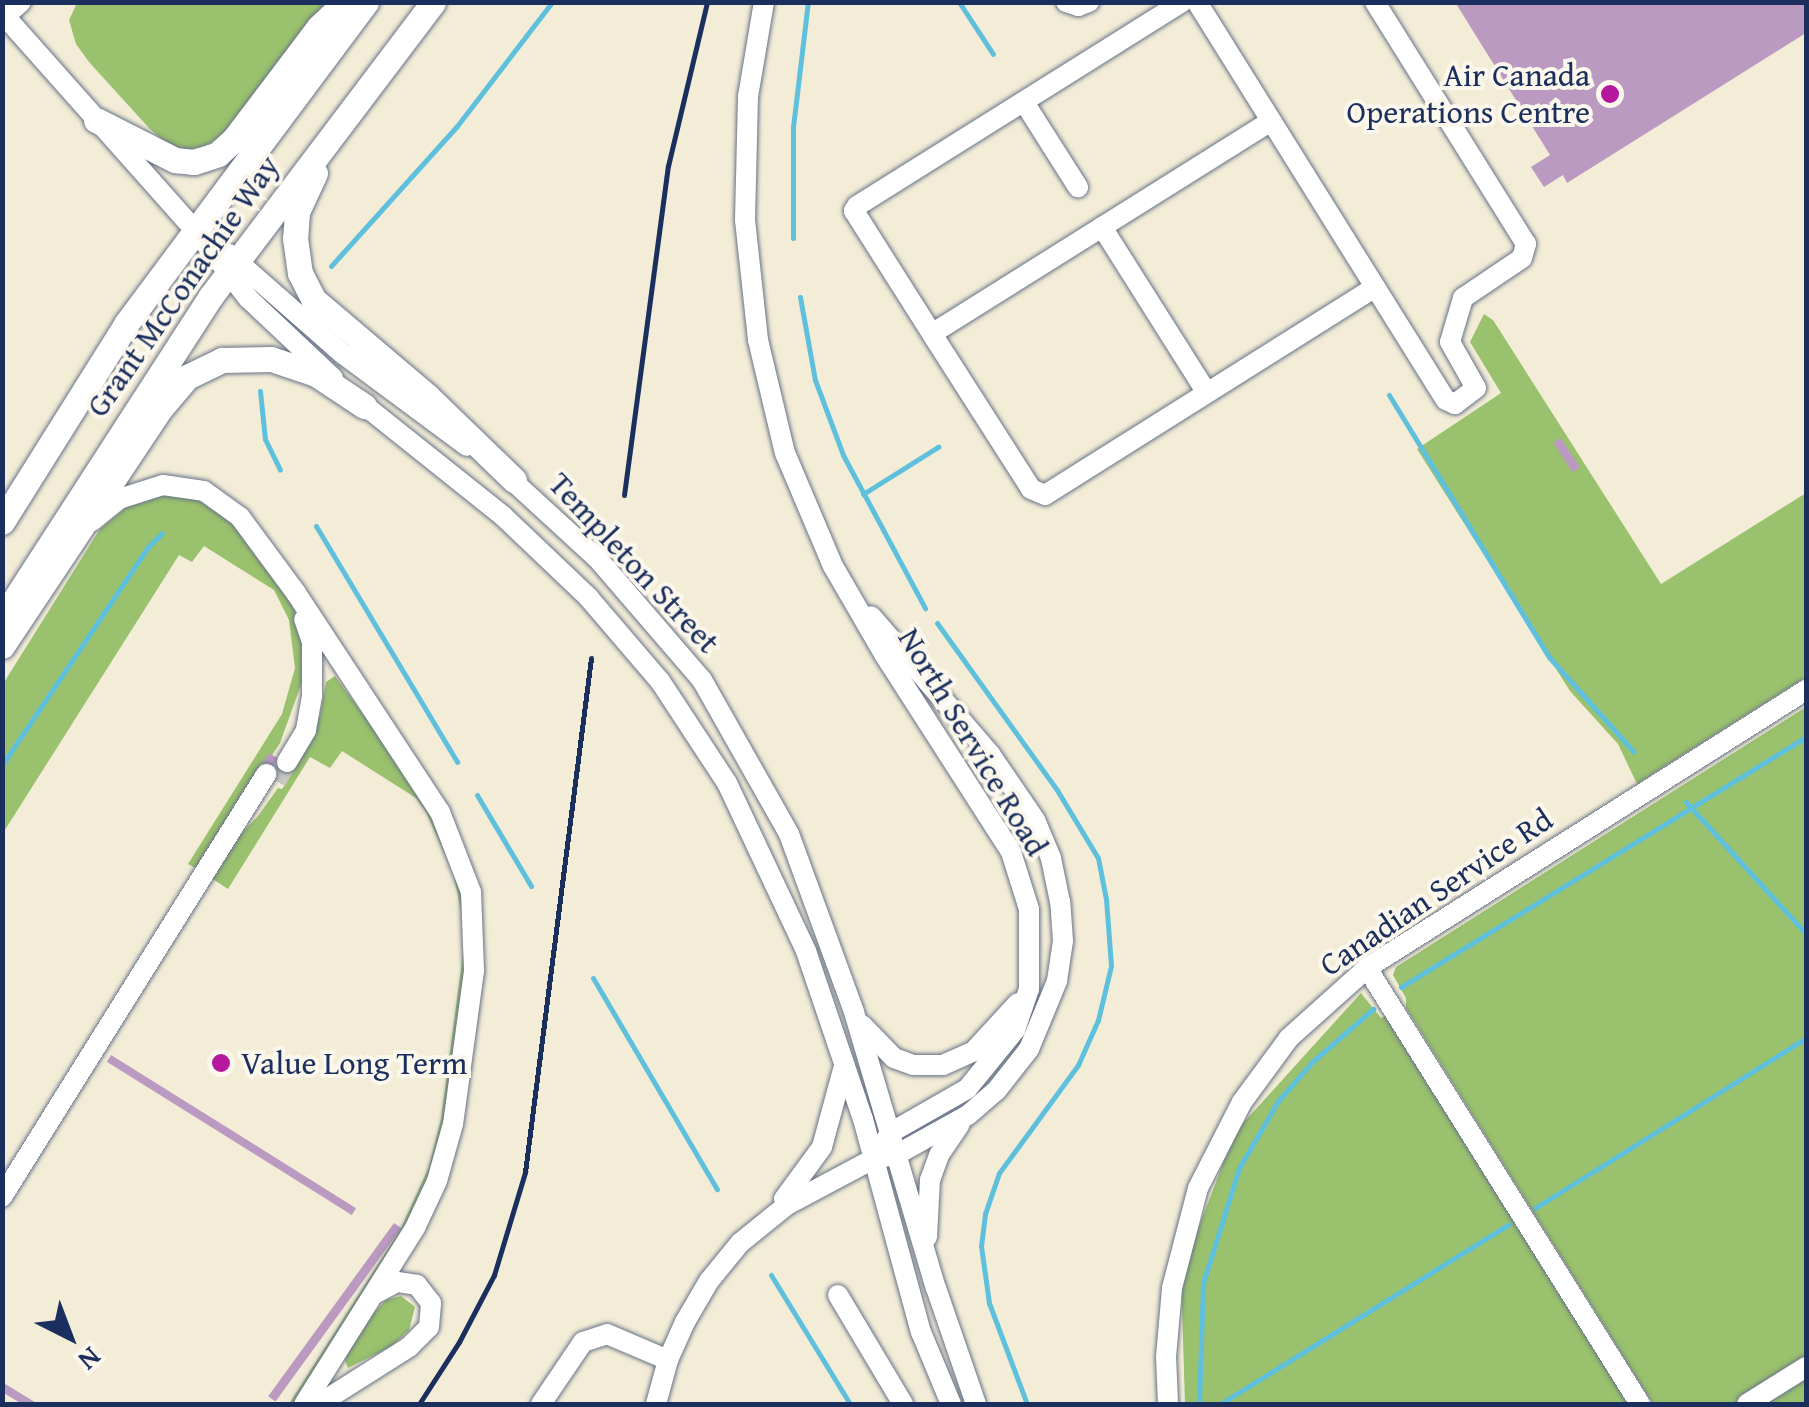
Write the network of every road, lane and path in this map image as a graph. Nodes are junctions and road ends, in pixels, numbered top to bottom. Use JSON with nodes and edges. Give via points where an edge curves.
{"nodes":[{"id":1,"x":346,"y":2,"type":"edge"},
{"id":2,"x":366,"y":2,"type":"edge"},
{"id":3,"x":435,"y":2,"type":"edge"},
{"id":4,"x":764,"y":2,"type":"edge"},
{"id":5,"x":1066,"y":2,"type":"edge"},
{"id":6,"x":1089,"y":2,"type":"edge"},
{"id":7,"x":1182,"y":2,"type":"edge"},
{"id":8,"x":1197,"y":2,"type":"edge"},
{"id":9,"x":1375,"y":2,"type":"edge"},
{"id":10,"x":8,"y":13,"type":"edge"},
{"id":11,"x":1024,"y":102,"type":"junction"},
{"id":12,"x":96,"y":120,"type":"junction"},
{"id":13,"x":1271,"y":121,"type":"junction"},
{"id":14,"x":1078,"y":187,"type":"dead end"},
{"id":15,"x":1102,"y":227,"type":"junction"},
{"id":16,"x":195,"y":230,"type":"junction"},
{"id":17,"x":232,"y":267,"type":"junction"},
{"id":18,"x":1375,"y":287,"type":"junction"},
{"id":19,"x":126,"y":324,"type":"junction"},
{"id":20,"x":932,"y":334,"type":"junction"},
{"id":21,"x":1207,"y":393,"type":"junction"},
{"id":22,"x":364,"y":406,"type":"junction"},
{"id":23,"x":514,"y":480,"type":"junction"},
{"id":24,"x":2,"y":488,"type":"edge"},
{"id":25,"x":2,"y":522,"type":"edge"},
{"id":26,"x":77,"y":537,"type":"junction"},
{"id":27,"x":850,"y":592,"type":"junction"},
{"id":28,"x":296,"y":593,"type":"junction"},
{"id":29,"x":2,"y":619,"type":"edge"},
{"id":30,"x":2,"y":646,"type":"edge"},
{"id":31,"x":1806,"y":690,"type":"edge"},
{"id":32,"x":1030,"y":964,"type":"junction"},
{"id":33,"x":1367,"y":968,"type":"junction"},
{"id":34,"x":854,"y":1012,"type":"junction"},
{"id":35,"x":844,"y":1066,"type":"junction"},
{"id":36,"x":968,"y":1115,"type":"junction"},
{"id":37,"x":890,"y":1133,"type":"junction"},
{"id":38,"x":896,"y":1155,"type":"junction"},
{"id":39,"x":873,"y":1159,"type":"junction"},
{"id":40,"x":2,"y":1197,"type":"edge"},
{"id":41,"x":759,"y":1226,"type":"junction"},
{"id":42,"x":936,"y":1288,"type":"junction"},
{"id":43,"x":375,"y":1294,"type":"junction"},
{"id":44,"x":838,"y":1295,"type":"dead end"},
{"id":45,"x":668,"y":1360,"type":"junction"},
{"id":46,"x":1806,"y":1367,"type":"edge"},
{"id":47,"x":304,"y":1404,"type":"edge"},
{"id":48,"x":318,"y":1404,"type":"edge"},
{"id":49,"x":541,"y":1404,"type":"edge"},
{"id":50,"x":656,"y":1404,"type":"edge"},
{"id":51,"x":903,"y":1404,"type":"edge"},
{"id":52,"x":951,"y":1404,"type":"edge"},
{"id":53,"x":976,"y":1404,"type":"edge"},
{"id":54,"x":1168,"y":1404,"type":"edge"},
{"id":55,"x":1640,"y":1404,"type":"edge"},
{"id":56,"x":1747,"y":1404,"type":"edge"}],
"edges":[{"from":1,"to":12,"type":"main road","via":[[218,154],[194,162],[166,158]]},
{"from":2,"to":16,"type":"main road","name":"Grant McConachie Way"},
{"from":3,"to":17,"type":"main road","name":"Grant McConachie Way"},
{"from":3,"to":23,"type":"main road","via":[[311,180],[298,212],[297,264],[325,313],[427,396]]},
{"from":4,"to":27,"type":"street","name":"North Service Road","via":[[744,154],[758,340],[797,489]]},
{"from":5,"to":6,"type":"street"},
{"from":7,"to":11,"type":"street"},
{"from":8,"to":13,"type":"street"},
{"from":9,"to":18,"type":"street","via":[[1527,249],[1463,298],[1450,342],[1476,388],[1455,404],[1446,400]]},
{"from":10,"to":12,"type":"street","name":"Templeton Street"},
{"from":11,"to":14,"type":"street"},
{"from":11,"to":20,"type":"street","via":[[854,211]]},
{"from":12,"to":16,"type":"street","name":"Templeton Street"},
{"from":13,"to":15,"type":"street"},
{"from":13,"to":18,"type":"street"},
{"from":15,"to":20,"type":"street"},
{"from":15,"to":21,"type":"street"},
{"from":16,"to":17,"type":"street","name":"Templeton Street"},
{"from":16,"to":19,"type":"main road","name":"Grant McConachie Way"},
{"from":17,"to":22,"type":"street","name":"Templeton Street"},
{"from":17,"to":23,"type":"street","name":"Templeton Street"},
{"from":17,"to":29,"type":"main road","name":"Grant McConachie Way"},
{"from":18,"to":21,"type":"street"},
{"from":19,"to":24,"type":"main road"},
{"from":19,"to":25,"type":"main road","name":"Grant McConachie Way"},
{"from":20,"to":21,"type":"street","via":[[1040,494]]},
{"from":22,"to":26,"type":"main road","via":[[284,362],[246,357],[212,363],[187,378],[160,409]]},
{"from":22,"to":35,"type":"street","name":"Templeton Street","via":[[549,557],[660,681],[753,833],[806,951]]},
{"from":23,"to":34,"type":"street","name":"Templeton Street","via":[[597,558],[702,680],[789,834]]},
{"from":26,"to":28,"type":"street","via":[[133,492],[193,488],[240,517]]},
{"from":26,"to":30,"type":"main road"},
{"from":27,"to":32,"type":"street","name":"North Service Road","via":[[1011,852],[1028,909]]},
{"from":27,"to":36,"type":"street","name":"North Service Road","via":[[1008,778],[1035,820],[1058,881],[1062,942],[1052,1000],[1018,1064]]},
{"from":28,"to":40,"type":"street","via":[[312,642],[306,730],[232,830]]},
{"from":28,"to":43,"type":"street","via":[[440,812],[464,866],[475,917],[474,970],[445,1158],[423,1214]]},
{"from":31,"to":33,"type":"street","name":"Canadian Service Rd"},
{"from":32,"to":34,"type":"street","via":[[1026,989],[1009,1016],[956,1062],[922,1066],[894,1058]]},
{"from":32,"to":37,"type":"street","name":"North Service Road","via":[[1021,1018],[986,1071],[945,1104]]},
{"from":33,"to":54,"type":"street","name":"Canadian Service Rd","via":[[1316,1010],[1265,1067],[1210,1160],[1178,1252],[1167,1324]]},
{"from":33,"to":55,"type":"street"},
{"from":34,"to":37,"type":"street","name":"Templeton Street"},
{"from":35,"to":39,"type":"street","name":"Templeton Street"},
{"from":35,"to":41,"type":"street","via":[[822,1147],[800,1183]]},
{"from":36,"to":38,"type":"street","name":"North Service Road"},
{"from":36,"to":42,"type":"street","via":[[930,1180],[925,1218]]},
{"from":37,"to":38,"type":"street","name":"Templeton Street"},
{"from":37,"to":39,"type":"street","name":"North Service Road"},
{"from":38,"to":39,"type":"street","name":"North Service Road"},
{"from":38,"to":42,"type":"street","name":"Templeton Street"},
{"from":39,"to":41,"type":"street"},
{"from":39,"to":52,"type":"street","name":"Templeton Street","via":[[917,1319]]},
{"from":41,"to":45,"type":"street","via":[[709,1281]]},
{"from":42,"to":53,"type":"street","name":"Templeton Street"},
{"from":43,"to":47,"type":"street"},
{"from":43,"to":48,"type":"street","via":[[397,1282],[418,1285],[431,1303],[429,1327],[410,1347]]},
{"from":44,"to":51,"type":"street"},
{"from":45,"to":49,"type":"street","via":[[607,1334],[583,1342]]},
{"from":45,"to":50,"type":"street"},
{"from":46,"to":56,"type":"street"}]}
